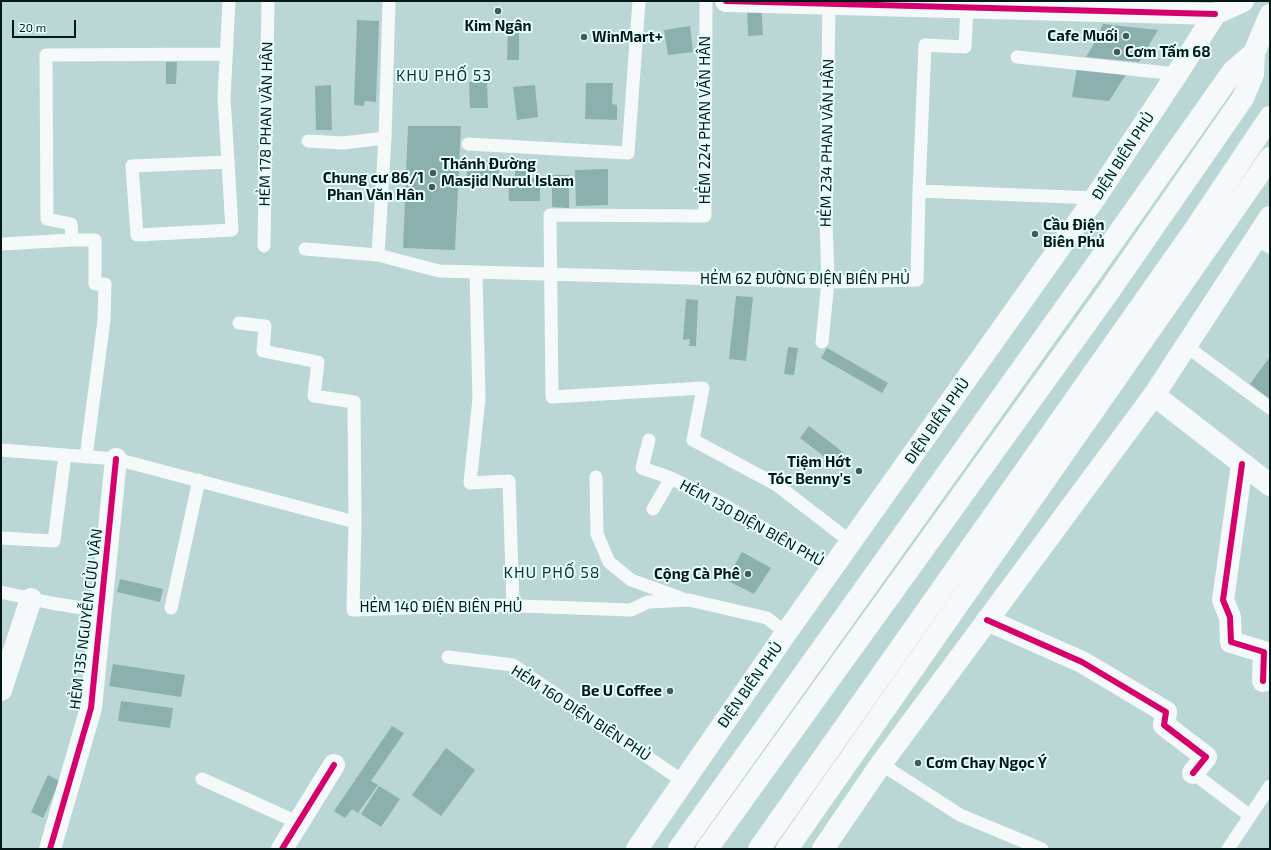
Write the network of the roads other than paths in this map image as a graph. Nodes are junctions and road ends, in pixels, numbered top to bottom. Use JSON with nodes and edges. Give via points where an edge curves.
{"nodes":[{"id":1,"x":229,"y":1,"type":"edge"},
{"id":2,"x":268,"y":1,"type":"edge"},
{"id":3,"x":389,"y":1,"type":"edge"},
{"id":4,"x":638,"y":1,"type":"edge"},
{"id":5,"x":706,"y":1,"type":"edge"},
{"id":6,"x":726,"y":1,"type":"edge"},
{"id":7,"x":1243,"y":1,"type":"edge"},
{"id":8,"x":829,"y":2,"type":"edge"},
{"id":9,"x":1031,"y":5,"type":"edge"},
{"id":10,"x":967,"y":7,"type":"junction"},
{"id":11,"x":1215,"y":14,"type":"junction"},
{"id":12,"x":1270,"y":15,"type":"edge"},
{"id":13,"x":1254,"y":53,"type":"junction"},
{"id":14,"x":226,"y":54,"type":"junction"},
{"id":15,"x":1017,"y":56,"type":"dead end"},
{"id":16,"x":1177,"y":74,"type":"junction"},
{"id":17,"x":1270,"y":117,"type":"edge"},
{"id":18,"x":385,"y":138,"type":"junction"},
{"id":19,"x":308,"y":141,"type":"dead end"},
{"id":20,"x":468,"y":144,"type":"dead end"},
{"id":21,"x":1270,"y":158,"type":"edge"},
{"id":22,"x":228,"y":162,"type":"junction"},
{"id":23,"x":919,"y":191,"type":"junction"},
{"id":24,"x":1096,"y":198,"type":"junction"},
{"id":25,"x":1270,"y":217,"type":"edge"},
{"id":26,"x":72,"y":240,"type":"junction"},
{"id":27,"x":1263,"y":243,"type":"edge"},
{"id":28,"x":1,"y":244,"type":"edge"},
{"id":29,"x":264,"y":246,"type":"dead end"},
{"id":30,"x":305,"y":249,"type":"dead end"},
{"id":31,"x":378,"y":255,"type":"junction"},
{"id":32,"x":476,"y":272,"type":"junction"},
{"id":33,"x":550,"y":274,"type":"junction"},
{"id":34,"x":828,"y":282,"type":"junction"},
{"id":35,"x":239,"y":323,"type":"dead end"},
{"id":36,"x":822,"y":342,"type":"dead end"},
{"id":37,"x":1186,"y":346,"type":"junction"},
{"id":38,"x":1154,"y":395,"type":"junction"},
{"id":39,"x":1270,"y":408,"type":"edge"},
{"id":40,"x":649,"y":440,"type":"dead end"},
{"id":41,"x":1,"y":450,"type":"edge"},
{"id":42,"x":65,"y":455,"type":"junction"},
{"id":43,"x":86,"y":457,"type":"junction"},
{"id":44,"x":116,"y":459,"type":"junction"},
{"id":45,"x":1242,"y":464,"type":"junction"},
{"id":46,"x":596,"y":477,"type":"dead end"},
{"id":47,"x":671,"y":478,"type":"junction"},
{"id":48,"x":199,"y":480,"type":"junction"},
{"id":49,"x":1270,"y":485,"type":"edge"},
{"id":50,"x":653,"y":509,"type":"dead end"},
{"id":51,"x":355,"y":522,"type":"junction"},
{"id":52,"x":1,"y":538,"type":"edge"},
{"id":53,"x":851,"y":542,"type":"junction"},
{"id":54,"x":833,"y":569,"type":"junction"},
{"id":55,"x":1,"y":592,"type":"edge"},
{"id":56,"x":31,"y":599,"type":"junction"},
{"id":57,"x":689,"y":600,"type":"junction"},
{"id":58,"x":513,"y":606,"type":"junction"},
{"id":59,"x":171,"y":608,"type":"dead end"},
{"id":60,"x":101,"y":611,"type":"junction"},
{"id":61,"x":987,"y":620,"type":"junction"},
{"id":62,"x":786,"y":633,"type":"junction"},
{"id":63,"x":448,"y":656,"type":"dead end"},
{"id":64,"x":1263,"y":681,"type":"dead end"},
{"id":65,"x":1,"y":690,"type":"edge"},
{"id":66,"x":881,"y":764,"type":"junction"},
{"id":67,"x":334,"y":765,"type":"dead end"},
{"id":68,"x":1193,"y":773,"type":"joint"},
{"id":69,"x":202,"y":779,"type":"dead end"},
{"id":70,"x":684,"y":782,"type":"junction"},
{"id":71,"x":1270,"y":786,"type":"edge"},
{"id":72,"x":1250,"y":816,"type":"junction"},
{"id":73,"x":299,"y":823,"type":"junction"},
{"id":74,"x":50,"y":849,"type":"edge"},
{"id":75,"x":282,"y":849,"type":"edge"},
{"id":76,"x":636,"y":849,"type":"edge"},
{"id":77,"x":679,"y":849,"type":"edge"},
{"id":78,"x":707,"y":849,"type":"edge"},
{"id":79,"x":759,"y":849,"type":"edge"},
{"id":80,"x":787,"y":849,"type":"edge"},
{"id":81,"x":823,"y":849,"type":"edge"},
{"id":82,"x":1042,"y":849,"type":"edge"},
{"id":83,"x":1228,"y":849,"type":"edge"}],
"edges":[{"from":1,"to":14,"type":"lane"},
{"from":2,"to":29,"type":"lane","name":"HẺM 178 PHAN VĂN HÂN"},
{"from":3,"to":18,"type":"lane"},
{"from":4,"to":20,"type":"lane","via":[[628,153]]},
{"from":5,"to":33,"type":"lane","name":"HẺM 224 PHAN VĂN HÂN","via":[[705,216],[550,214]]},
{"from":6,"to":8,"type":"main road"},
{"from":7,"to":11,"type":"main road"},
{"from":8,"to":10,"type":"main road"},
{"from":8,"to":34,"type":"lane","name":"HẺM 234 PHAN VĂN HÂN","via":[[826,220]]},
{"from":9,"to":10,"type":"main road"},
{"from":9,"to":11,"type":"main road"},
{"from":10,"to":23,"type":"lane","via":[[965,47],[925,45]]},
{"from":11,"to":16,"type":"main road","name":"ĐIỆN BIÊN PHỦ"},
{"from":12,"to":13,"type":"main road"},
{"from":13,"to":77,"type":"main road","via":[[1233,70]]},
{"from":13,"to":78,"type":"main road","via":[[1253,74],[1243,98],[1106,297]]},
{"from":14,"to":22,"type":"lane","via":[[224,98]]},
{"from":14,"to":26,"type":"lane","via":[[46,55],[47,219],[71,224]]},
{"from":15,"to":16,"type":"lane"},
{"from":16,"to":24,"type":"main road","name":"ĐIỆN BIÊN PHỦ"},
{"from":17,"to":79,"type":"main road","via":[[1193,232]]},
{"from":18,"to":19,"type":"lane","via":[[343,143]]},
{"from":18,"to":31,"type":"lane"},
{"from":21,"to":80,"type":"main road"},
{"from":22,"to":22,"type":"lane","via":[[232,230],[137,235],[132,166]]},
{"from":23,"to":24,"type":"lane"},
{"from":23,"to":34,"type":"lane","name":"HẺM 62 ĐƯỜNG ĐIỆN BIÊN PHỦ","via":[[917,280]]},
{"from":24,"to":53,"type":"main road","name":"ĐIỆN BIÊN PHỦ"},
{"from":25,"to":27,"type":"main road"},
{"from":26,"to":28,"type":"lane"},
{"from":26,"to":43,"type":"lane","via":[[95,240],[95,284],[105,284],[104,320]]},
{"from":27,"to":37,"type":"main road"},
{"from":30,"to":31,"type":"lane","name":"HẺM 62 ĐƯỜNG ĐIỆN BIÊN PHỦ"},
{"from":31,"to":32,"type":"lane","name":"HẺM 62 ĐƯỜNG ĐIỆN BIÊN PHỦ","via":[[438,271]]},
{"from":32,"to":33,"type":"lane","name":"HẺM 62 ĐƯỜNG ĐIỆN BIÊN PHỦ"},
{"from":32,"to":58,"type":"lane","via":[[479,399],[470,483],[509,480]]},
{"from":33,"to":34,"type":"lane","name":"HẺM 62 ĐƯỜNG ĐIỆN BIÊN PHỦ"},
{"from":33,"to":53,"type":"lane","via":[[552,397],[703,388],[693,440],[777,485]]},
{"from":34,"to":36,"type":"lane","name":"HẺM 234 PHAN VĂN HÂN"},
{"from":35,"to":51,"type":"lane","via":[[265,326],[263,351],[318,362],[314,396],[354,402]]},
{"from":37,"to":38,"type":"main road"},
{"from":37,"to":39,"type":"lane"},
{"from":38,"to":45,"type":"main road"},
{"from":38,"to":61,"type":"main road"},
{"from":40,"to":47,"type":"lane","name":"HẺM 130 ĐIỆN BIÊN PHỦ","via":[[642,468]]},
{"from":41,"to":42,"type":"lane"},
{"from":42,"to":43,"type":"lane"},
{"from":42,"to":52,"type":"lane","via":[[54,541]]},
{"from":43,"to":44,"type":"lane"},
{"from":44,"to":48,"type":"lane"},
{"from":44,"to":60,"type":"main road","name":"HẺM 135 NGUYỄN CỬU VÂN"},
{"from":45,"to":49,"type":"main road"},
{"from":45,"to":64,"type":"main road","via":[[1223,600],[1230,617],[1231,642],[1264,652]]},
{"from":46,"to":57,"type":"lane","via":[[597,534],[609,562],[631,580]]},
{"from":47,"to":50,"type":"lane","name":"HẺM 130 ĐIỆN BIÊN PHỦ"},
{"from":47,"to":54,"type":"lane","name":"HẺM 130 ĐIỆN BIÊN PHỦ","via":[[726,506]]},
{"from":48,"to":51,"type":"lane"},
{"from":48,"to":59,"type":"lane"},
{"from":51,"to":58,"type":"lane","name":"HẺM 140 ĐIỆN BIÊN PHỦ","via":[[353,610]]},
{"from":53,"to":54,"type":"main road","name":"ĐIỆN BIÊN PHỦ"},
{"from":54,"to":62,"type":"main road","name":"ĐIỆN BIÊN PHỦ"},
{"from":55,"to":56,"type":"lane"},
{"from":56,"to":60,"type":"lane"},
{"from":56,"to":65,"type":"main road"},
{"from":57,"to":58,"type":"lane","name":"HẺM 140 ĐIỆN BIÊN PHỦ","via":[[648,602],[631,610]]},
{"from":57,"to":62,"type":"lane","name":"HẺM 140 ĐIỆN BIÊN PHỦ","via":[[767,618]]},
{"from":60,"to":74,"type":"main road","name":"HẺM 135 NGUYỄN CỬU VÂN","via":[[91,708]]},
{"from":61,"to":66,"type":"main road"},
{"from":61,"to":68,"type":"main road","via":[[1082,662],[1166,712],[1164,725],[1206,757]]},
{"from":62,"to":70,"type":"main road","name":"ĐIỆN BIÊN PHỦ"},
{"from":63,"to":70,"type":"lane","name":"HẺM 160 ĐIỆN BIÊN PHỦ","via":[[513,665]]},
{"from":66,"to":81,"type":"main road"},
{"from":66,"to":82,"type":"lane","via":[[960,815]]},
{"from":67,"to":73,"type":"main road"},
{"from":68,"to":72,"type":"lane"},
{"from":69,"to":73,"type":"lane"},
{"from":70,"to":76,"type":"main road","name":"ĐIỆN BIÊN PHỦ"},
{"from":71,"to":72,"type":"lane"},
{"from":72,"to":83,"type":"lane"},
{"from":73,"to":75,"type":"main road"}]}
